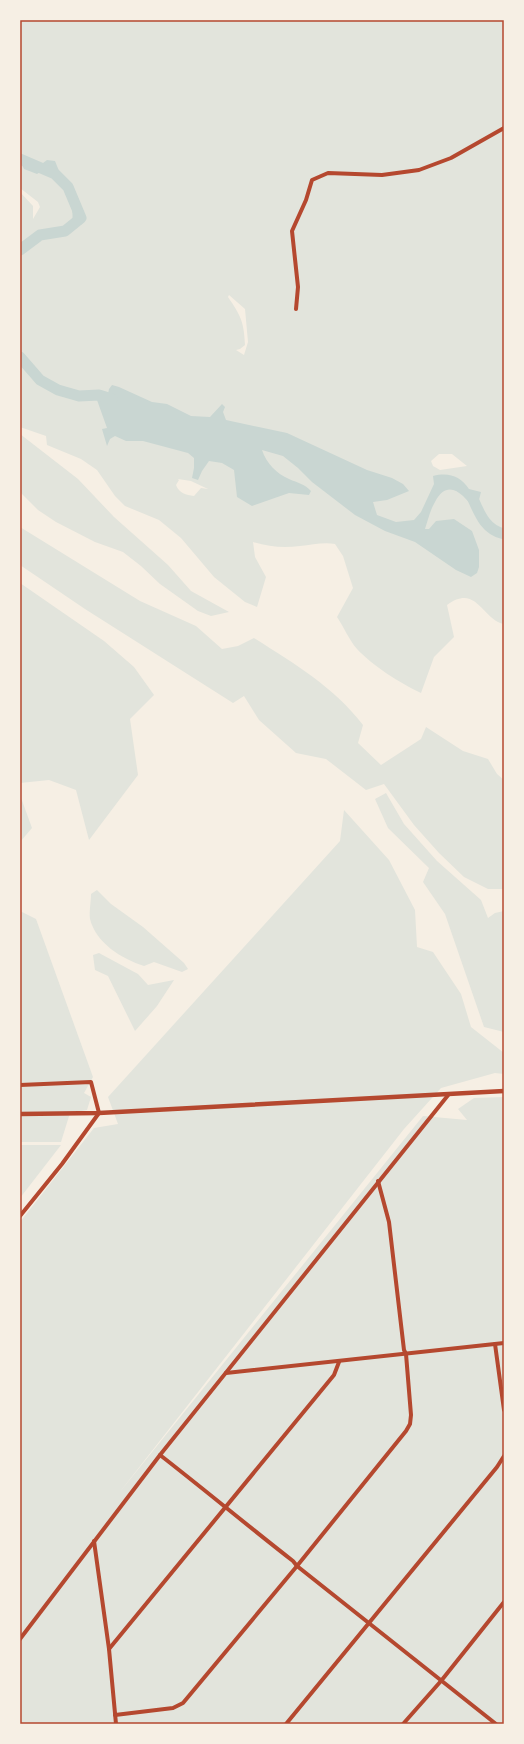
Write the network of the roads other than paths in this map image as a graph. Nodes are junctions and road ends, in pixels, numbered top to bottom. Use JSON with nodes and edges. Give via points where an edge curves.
{"nodes":[{"id":1,"x":504,"y":128,"type":"edge"},
{"id":2,"x":296,"y":309,"type":"dead end"},
{"id":3,"x":20,"y":1085,"type":"edge"},
{"id":4,"x":504,"y":1091,"type":"edge"},
{"id":5,"x":449,"y":1094,"type":"junction"},
{"id":6,"x":99,"y":1113,"type":"junction"},
{"id":7,"x":20,"y":1114,"type":"edge"},
{"id":8,"x":378,"y":1181,"type":"junction"},
{"id":9,"x":20,"y":1216,"type":"edge"},
{"id":10,"x":504,"y":1343,"type":"edge"},
{"id":11,"x":495,"y":1344,"type":"junction"},
{"id":12,"x":406,"y":1354,"type":"junction"},
{"id":13,"x":339,"y":1362,"type":"junction"},
{"id":14,"x":226,"y":1373,"type":"junction"},
{"id":15,"x":504,"y":1410,"type":"edge"},
{"id":16,"x":160,"y":1455,"type":"junction"},
{"id":17,"x":504,"y":1456,"type":"edge"},
{"id":18,"x":226,"y":1505,"type":"junction"},
{"id":19,"x":94,"y":1541,"type":"junction"},
{"id":20,"x":297,"y":1566,"type":"junction"},
{"id":21,"x":504,"y":1602,"type":"edge"},
{"id":22,"x":369,"y":1624,"type":"junction"},
{"id":23,"x":20,"y":1639,"type":"edge"},
{"id":24,"x":109,"y":1649,"type":"junction"},
{"id":25,"x":441,"y":1681,"type":"junction"},
{"id":26,"x":115,"y":1714,"type":"junction"},
{"id":27,"x":116,"y":1724,"type":"edge"},
{"id":28,"x":286,"y":1724,"type":"edge"},
{"id":29,"x":403,"y":1724,"type":"edge"},
{"id":30,"x":496,"y":1724,"type":"edge"}],
"edges":[{"from":1,"to":2,"type":"street","via":[[451,158],[419,170],[382,175],[328,173],[312,180],[292,231],[298,287]]},
{"from":3,"to":6,"type":"street","via":[[91,1082]]},
{"from":4,"to":5,"type":"street"},
{"from":5,"to":6,"type":"street"},
{"from":5,"to":8,"type":"street"},
{"from":6,"to":7,"type":"street"},
{"from":6,"to":9,"type":"street"},
{"from":8,"to":12,"type":"street","via":[[389,1222]]},
{"from":8,"to":14,"type":"street"},
{"from":10,"to":11,"type":"street"},
{"from":11,"to":12,"type":"street"},
{"from":11,"to":15,"type":"street"},
{"from":12,"to":13,"type":"street"},
{"from":12,"to":20,"type":"street","via":[[410,1424]]},
{"from":13,"to":14,"type":"street"},
{"from":13,"to":18,"type":"street","via":[[334,1376]]},
{"from":14,"to":16,"type":"street"},
{"from":16,"to":18,"type":"street"},
{"from":16,"to":19,"type":"street"},
{"from":17,"to":22,"type":"street","via":[[497,1468]]},
{"from":18,"to":20,"type":"street"},
{"from":18,"to":24,"type":"street"},
{"from":19,"to":23,"type":"street"},
{"from":19,"to":24,"type":"street"},
{"from":20,"to":22,"type":"street"},
{"from":20,"to":26,"type":"street","via":[[183,1703],[174,1708]]},
{"from":21,"to":25,"type":"street"},
{"from":22,"to":25,"type":"street"},
{"from":22,"to":28,"type":"street"},
{"from":24,"to":26,"type":"street"},
{"from":25,"to":29,"type":"street"},
{"from":25,"to":30,"type":"street"},
{"from":26,"to":27,"type":"street"}]}
